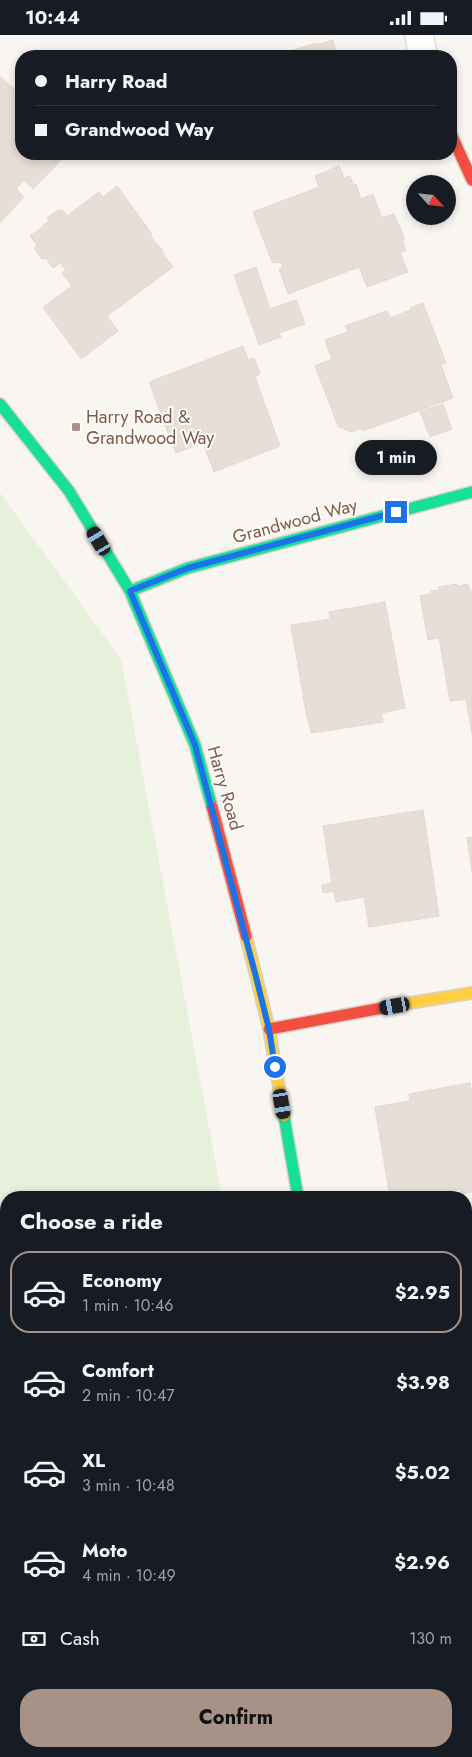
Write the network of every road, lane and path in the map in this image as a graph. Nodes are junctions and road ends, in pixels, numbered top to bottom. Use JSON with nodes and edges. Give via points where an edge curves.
{"nodes":[{"id":1,"x":418,"y":35,"type":"edge"},
{"id":2,"x":422,"y":50,"type":"edge"},
{"id":3,"x":457,"y":147,"type":"edge"},
{"id":4,"x":472,"y":180,"type":"edge"},
{"id":5,"x":0,"y":403,"type":"edge"},
{"id":6,"x":472,"y":492,"type":"edge"},
{"id":7,"x":130,"y":591,"type":"junction"},
{"id":8,"x":472,"y":993,"type":"edge"},
{"id":9,"x":269,"y":1029,"type":"junction"},
{"id":10,"x":297,"y":1191,"type":"edge"}],
"edges":[{"from":1,"to":2,"type":"street"},
{"from":3,"to":4,"type":"street"},
{"from":5,"to":7,"type":"street","name":"Harry Road","via":[[69,491]]},
{"from":6,"to":7,"type":"street","name":"Grandwood Way","via":[[188,568]]},
{"from":7,"to":9,"type":"street","name":"Harry Road","via":[[195,745]]},
{"from":8,"to":9,"type":"street"},
{"from":9,"to":10,"type":"street","name":"Harry Road"}]}
